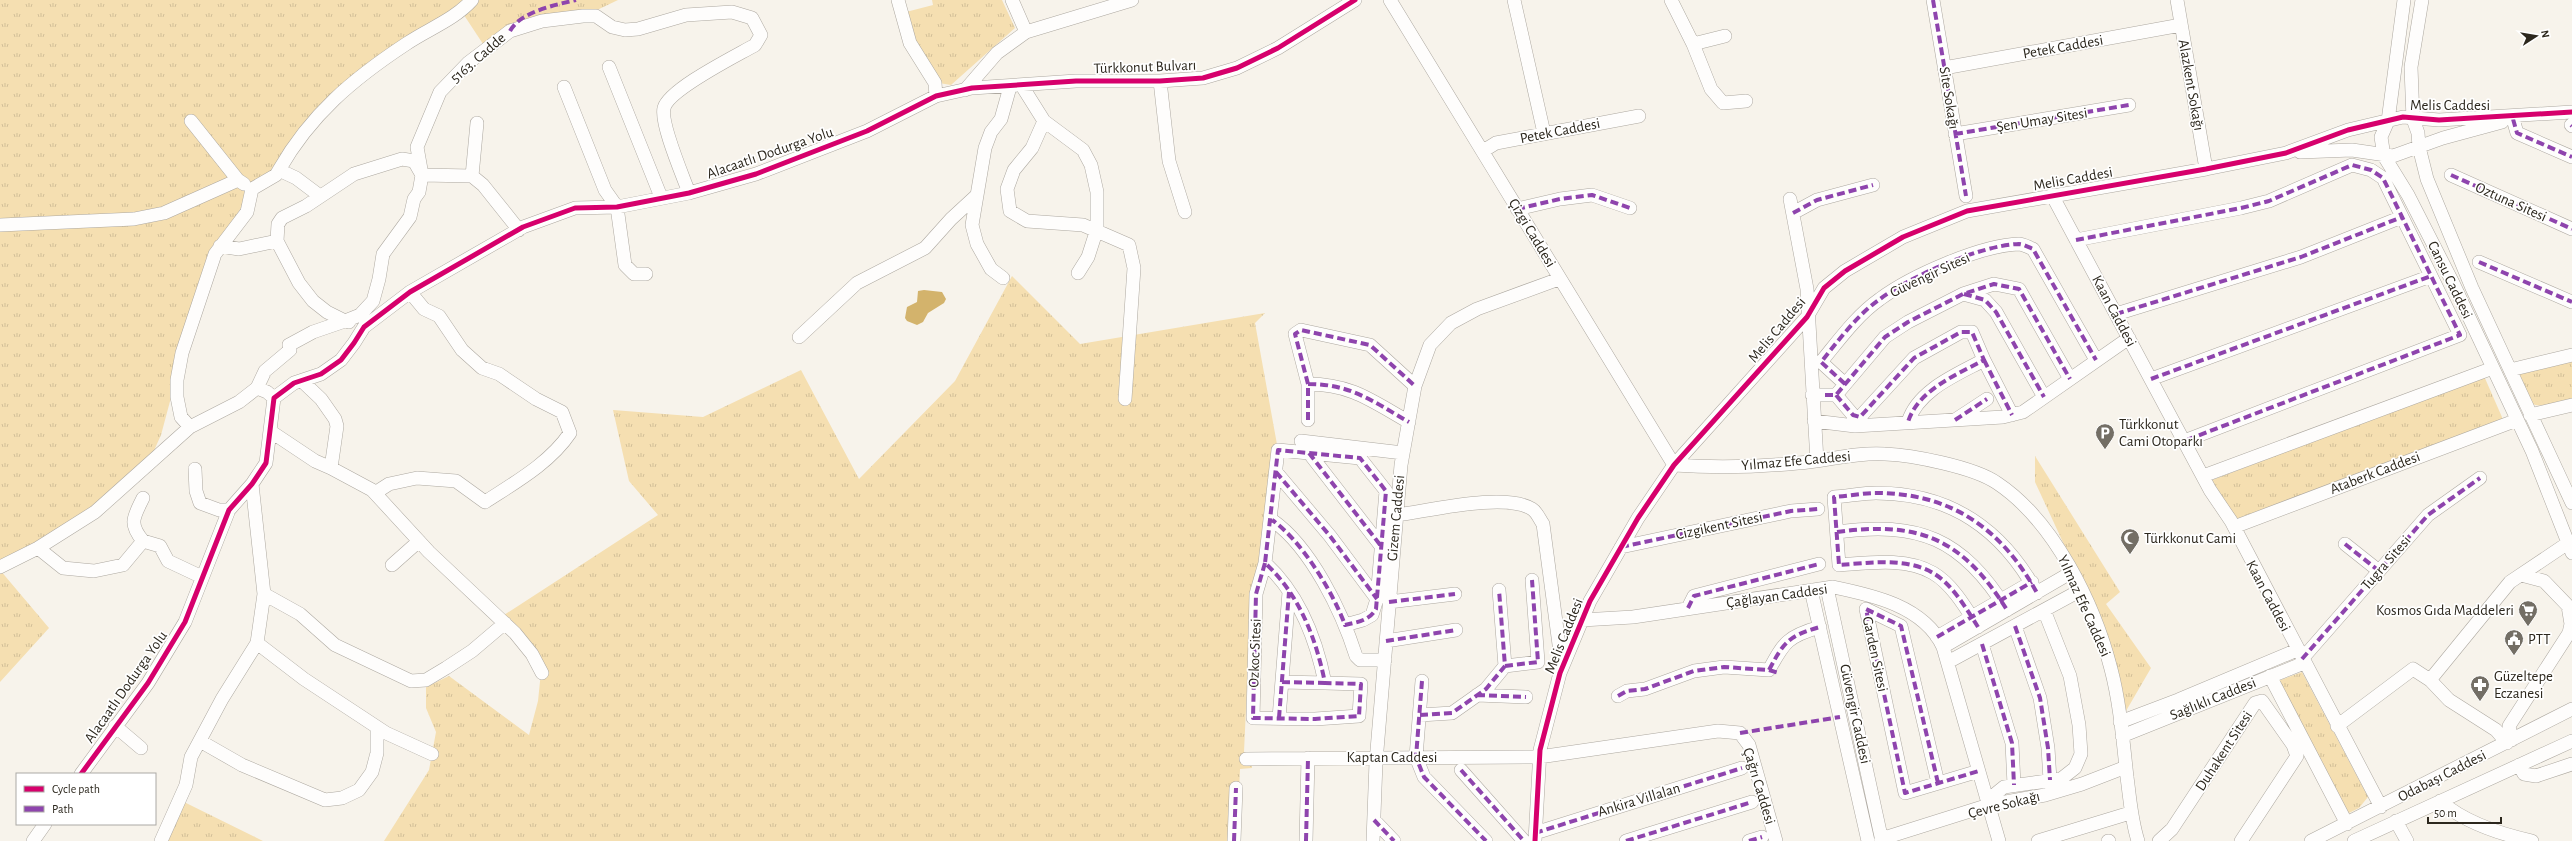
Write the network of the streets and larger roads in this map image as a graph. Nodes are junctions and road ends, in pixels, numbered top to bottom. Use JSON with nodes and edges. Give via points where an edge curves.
{"nodes":[{"id":1,"x":472,"y":0,"type":"edge"},
{"id":2,"x":898,"y":0,"type":"edge"},
{"id":3,"x":1012,"y":0,"type":"edge"},
{"id":4,"x":1132,"y":0,"type":"edge"},
{"id":5,"x":1390,"y":0,"type":"edge"},
{"id":6,"x":1514,"y":0,"type":"edge"},
{"id":7,"x":1671,"y":0,"type":"edge"},
{"id":8,"x":1933,"y":0,"type":"edge"},
{"id":9,"x":2176,"y":0,"type":"edge"},
{"id":10,"x":2404,"y":0,"type":"edge"},
{"id":11,"x":2422,"y":0,"type":"edge"},
{"id":12,"x":1352,"y":1,"type":"edge"},
{"id":13,"x":1097,"y":5,"type":"edge"},
{"id":14,"x":2181,"y":25,"type":"junction"},
{"id":15,"x":1026,"y":32,"type":"junction"},
{"id":16,"x":1725,"y":36,"type":"dead end"},
{"id":17,"x":1693,"y":44,"type":"junction"},
{"id":18,"x":608,"y":67,"type":"dead end"},
{"id":19,"x":1944,"y":68,"type":"junction"},
{"id":20,"x":1160,"y":81,"type":"junction"},
{"id":21,"x":564,"y":87,"type":"dead end"},
{"id":22,"x":1016,"y":87,"type":"junction"},
{"id":23,"x":965,"y":90,"type":"junction"},
{"id":24,"x":936,"y":96,"type":"junction"},
{"id":25,"x":1746,"y":101,"type":"dead end"},
{"id":26,"x":2129,"y":105,"type":"dead end"},
{"id":27,"x":2529,"y":115,"type":"junction"},
{"id":28,"x":1639,"y":116,"type":"dead end"},
{"id":29,"x":2413,"y":119,"type":"junction"},
{"id":30,"x":2513,"y":119,"type":"junction"},
{"id":31,"x":191,"y":121,"type":"dead end"},
{"id":32,"x":1044,"y":121,"type":"junction"},
{"id":33,"x":2388,"y":121,"type":"junction"},
{"id":34,"x":2572,"y":121,"type":"edge"},
{"id":35,"x":478,"y":123,"type":"dead end"},
{"id":36,"x":1544,"y":133,"type":"junction"},
{"id":37,"x":1955,"y":134,"type":"junction"},
{"id":38,"x":2419,"y":147,"type":"junction"},
{"id":39,"x":1483,"y":151,"type":"junction"},
{"id":40,"x":2286,"y":153,"type":"junction"},
{"id":41,"x":2384,"y":156,"type":"junction"},
{"id":42,"x":2572,"y":158,"type":"edge"},
{"id":43,"x":2206,"y":169,"type":"junction"},
{"id":44,"x":280,"y":170,"type":"junction"},
{"id":45,"x":422,"y":175,"type":"junction"},
{"id":46,"x":2451,"y":175,"type":"dead end"},
{"id":47,"x":472,"y":176,"type":"junction"},
{"id":48,"x":238,"y":180,"type":"junction"},
{"id":49,"x":1873,"y":185,"type":"dead end"},
{"id":50,"x":252,"y":189,"type":"junction"},
{"id":51,"x":689,"y":193,"type":"junction"},
{"id":52,"x":2052,"y":195,"type":"junction"},
{"id":53,"x":320,"y":196,"type":"junction"},
{"id":54,"x":976,"y":196,"type":"junction"},
{"id":55,"x":1966,"y":196,"type":"dead end"},
{"id":56,"x":662,"y":197,"type":"junction"},
{"id":57,"x":1790,"y":199,"type":"dead end"},
{"id":58,"x":617,"y":207,"type":"junction"},
{"id":59,"x":1630,"y":208,"type":"dead end"},
{"id":60,"x":1517,"y":209,"type":"junction"},
{"id":61,"x":1185,"y":212,"type":"dead end"},
{"id":62,"x":1793,"y":213,"type":"junction"},
{"id":63,"x":2402,"y":217,"type":"junction"},
{"id":64,"x":0,"y":225,"type":"edge"},
{"id":65,"x":1097,"y":229,"type":"junction"},
{"id":66,"x":2572,"y":229,"type":"edge"},
{"id":67,"x":519,"y":230,"type":"junction"},
{"id":68,"x":2076,"y":240,"type":"junction"},
{"id":69,"x":277,"y":241,"type":"junction"},
{"id":70,"x":220,"y":246,"type":"junction"},
{"id":71,"x":2479,"y":262,"type":"dead end"},
{"id":72,"x":1078,"y":273,"type":"dead end"},
{"id":73,"x":646,"y":274,"type":"dead end"},
{"id":74,"x":2431,"y":276,"type":"junction"},
{"id":75,"x":1003,"y":278,"type":"dead end"},
{"id":76,"x":1559,"y":279,"type":"junction"},
{"id":77,"x":410,"y":292,"type":"junction"},
{"id":78,"x":1962,"y":294,"type":"junction"},
{"id":79,"x":2572,"y":302,"type":"edge"},
{"id":80,"x":2116,"y":314,"type":"junction"},
{"id":81,"x":1807,"y":317,"type":"junction"},
{"id":82,"x":345,"y":321,"type":"junction"},
{"id":83,"x":364,"y":327,"type":"junction"},
{"id":84,"x":799,"y":337,"type":"dead end"},
{"id":85,"x":2129,"y":338,"type":"junction"},
{"id":86,"x":2572,"y":355,"type":"edge"},
{"id":87,"x":1984,"y":360,"type":"junction"},
{"id":88,"x":2096,"y":360,"type":"junction"},
{"id":89,"x":2493,"y":368,"type":"junction"},
{"id":90,"x":2510,"y":370,"type":"junction"},
{"id":91,"x":2070,"y":378,"type":"junction"},
{"id":92,"x":2151,"y":379,"type":"junction"},
{"id":93,"x":302,"y":381,"type":"junction"},
{"id":94,"x":1308,"y":384,"type":"junction"},
{"id":95,"x":1845,"y":384,"type":"junction"},
{"id":96,"x":1415,"y":386,"type":"junction"},
{"id":97,"x":257,"y":388,"type":"junction"},
{"id":98,"x":1824,"y":395,"type":"junction"},
{"id":99,"x":2044,"y":397,"type":"junction"},
{"id":100,"x":274,"y":398,"type":"junction"},
{"id":101,"x":1986,"y":398,"type":"dead end"},
{"id":102,"x":1125,"y":399,"type":"dead end"},
{"id":103,"x":2572,"y":405,"type":"edge"},
{"id":104,"x":2530,"y":414,"type":"junction"},
{"id":105,"x":2012,"y":415,"type":"junction"},
{"id":106,"x":1308,"y":420,"type":"dead end"},
{"id":107,"x":1955,"y":420,"type":"junction"},
{"id":108,"x":2517,"y":420,"type":"junction"},
{"id":109,"x":1814,"y":421,"type":"junction"},
{"id":110,"x":1408,"y":422,"type":"junction"},
{"id":111,"x":1908,"y":422,"type":"junction"},
{"id":112,"x":190,"y":427,"type":"junction"},
{"id":113,"x":270,"y":431,"type":"junction"},
{"id":114,"x":1301,"y":441,"type":"dead end"},
{"id":115,"x":2184,"y":441,"type":"junction"},
{"id":116,"x":1309,"y":453,"type":"junction"},
{"id":117,"x":1403,"y":453,"type":"junction"},
{"id":118,"x":1817,"y":461,"type":"junction"},
{"id":119,"x":1674,"y":465,"type":"junction"},
{"id":120,"x":331,"y":468,"type":"junction"},
{"id":121,"x":194,"y":469,"type":"dead end"},
{"id":122,"x":1276,"y":472,"type":"junction"},
{"id":123,"x":2203,"y":476,"type":"junction"},
{"id":124,"x":2480,"y":478,"type":"dead end"},
{"id":125,"x":252,"y":484,"type":"junction"},
{"id":126,"x":375,"y":493,"type":"junction"},
{"id":127,"x":143,"y":498,"type":"dead end"},
{"id":128,"x":2572,"y":503,"type":"edge"},
{"id":129,"x":1818,"y":509,"type":"dead end"},
{"id":130,"x":229,"y":510,"type":"junction"},
{"id":131,"x":1397,"y":515,"type":"junction"},
{"id":132,"x":1272,"y":520,"type":"junction"},
{"id":133,"x":2234,"y":527,"type":"junction"},
{"id":134,"x":1837,"y":532,"type":"junction"},
{"id":135,"x":143,"y":541,"type":"junction"},
{"id":136,"x":419,"y":541,"type":"junction"},
{"id":137,"x":2345,"y":544,"type":"dead end"},
{"id":138,"x":1381,"y":546,"type":"junction"},
{"id":139,"x":1621,"y":547,"type":"junction"},
{"id":140,"x":38,"y":548,"type":"junction"},
{"id":141,"x":2570,"y":548,"type":"edge"},
{"id":142,"x":1266,"y":563,"type":"junction"},
{"id":143,"x":1819,"y":564,"type":"dead end"},
{"id":144,"x":392,"y":565,"type":"dead end"},
{"id":145,"x":0,"y":567,"type":"edge"},
{"id":146,"x":2378,"y":571,"type":"junction"},
{"id":147,"x":2072,"y":572,"type":"junction"},
{"id":148,"x":2521,"y":575,"type":"junction"},
{"id":149,"x":202,"y":576,"type":"junction"},
{"id":150,"x":1532,"y":580,"type":"dead end"},
{"id":151,"x":2034,"y":587,"type":"junction"},
{"id":152,"x":1828,"y":588,"type":"junction"},
{"id":153,"x":1499,"y":590,"type":"dead end"},
{"id":154,"x":1811,"y":590,"type":"junction"},
{"id":155,"x":2081,"y":590,"type":"junction"},
{"id":156,"x":1289,"y":592,"type":"junction"},
{"id":157,"x":264,"y":594,"type":"junction"},
{"id":158,"x":1455,"y":594,"type":"dead end"},
{"id":159,"x":1377,"y":599,"type":"junction"},
{"id":160,"x":1389,"y":602,"type":"junction"},
{"id":161,"x":2004,"y":606,"type":"junction"},
{"id":162,"x":1688,"y":608,"type":"junction"},
{"id":163,"x":2044,"y":610,"type":"junction"},
{"id":164,"x":1582,"y":620,"type":"junction"},
{"id":165,"x":1974,"y":621,"type":"junction"},
{"id":166,"x":504,"y":623,"type":"junction"},
{"id":167,"x":1345,"y":625,"type":"junction"},
{"id":168,"x":2015,"y":626,"type":"junction"},
{"id":169,"x":1820,"y":627,"type":"junction"},
{"id":170,"x":1456,"y":630,"type":"dead end"},
{"id":171,"x":1386,"y":641,"type":"junction"},
{"id":172,"x":1940,"y":642,"type":"junction"},
{"id":173,"x":256,"y":643,"type":"junction"},
{"id":174,"x":1982,"y":644,"type":"junction"},
{"id":175,"x":2301,"y":657,"type":"junction"},
{"id":176,"x":1385,"y":660,"type":"junction"},
{"id":177,"x":1948,"y":662,"type":"junction"},
{"id":178,"x":1505,"y":666,"type":"junction"},
{"id":179,"x":1562,"y":667,"type":"junction"},
{"id":180,"x":542,"y":673,"type":"dead end"},
{"id":181,"x":2270,"y":676,"type":"junction"},
{"id":182,"x":2430,"y":680,"type":"junction"},
{"id":183,"x":1422,"y":681,"type":"dead end"},
{"id":184,"x":1282,"y":682,"type":"junction"},
{"id":185,"x":1325,"y":683,"type":"junction"},
{"id":186,"x":1477,"y":695,"type":"junction"},
{"id":187,"x":1618,"y":696,"type":"dead end"},
{"id":188,"x":1526,"y":698,"type":"dead end"},
{"id":189,"x":2572,"y":709,"type":"edge"},
{"id":190,"x":1420,"y":715,"type":"junction"},
{"id":191,"x":1280,"y":718,"type":"junction"},
{"id":192,"x":2120,"y":722,"type":"junction"},
{"id":193,"x":115,"y":726,"type":"junction"},
{"id":194,"x":2337,"y":726,"type":"junction"},
{"id":195,"x":378,"y":727,"type":"junction"},
{"id":196,"x":1740,"y":733,"type":"joint"},
{"id":197,"x":2122,"y":736,"type":"junction"},
{"id":198,"x":2572,"y":740,"type":"edge"},
{"id":199,"x":200,"y":741,"type":"junction"},
{"id":200,"x":2509,"y":741,"type":"junction"},
{"id":201,"x":141,"y":748,"type":"dead end"},
{"id":202,"x":432,"y":754,"type":"dead end"},
{"id":203,"x":1376,"y":757,"type":"junction"},
{"id":204,"x":1416,"y":757,"type":"junction"},
{"id":205,"x":1539,"y":757,"type":"junction"},
{"id":206,"x":1308,"y":758,"type":"junction"},
{"id":207,"x":1246,"y":759,"type":"dead end"},
{"id":208,"x":2572,"y":764,"type":"edge"},
{"id":209,"x":2519,"y":765,"type":"junction"},
{"id":210,"x":2126,"y":767,"type":"junction"},
{"id":211,"x":1742,"y":768,"type":"dead end"},
{"id":212,"x":1461,"y":770,"type":"dead end"},
{"id":213,"x":1979,"y":771,"type":"junction"},
{"id":214,"x":82,"y":773,"type":"edge"},
{"id":215,"x":2050,"y":780,"type":"junction"},
{"id":216,"x":1938,"y":783,"type":"junction"},
{"id":217,"x":2014,"y":785,"type":"junction"},
{"id":218,"x":1236,"y":788,"type":"dead end"},
{"id":219,"x":1752,"y":802,"type":"dead end"},
{"id":220,"x":2440,"y":802,"type":"junction"},
{"id":221,"x":1988,"y":803,"type":"junction"},
{"id":222,"x":2381,"y":807,"type":"junction"},
{"id":223,"x":2130,"y":813,"type":"junction"},
{"id":224,"x":1374,"y":820,"type":"junction"},
{"id":225,"x":2396,"y":821,"type":"junction"},
{"id":226,"x":2347,"y":824,"type":"junction"},
{"id":227,"x":44,"y":825,"type":"edge"},
{"id":228,"x":1535,"y":837,"type":"edge"},
{"id":229,"x":1762,"y":837,"type":"dead end"},
{"id":230,"x":2063,"y":837,"type":"edge"},
{"id":231,"x":1882,"y":840,"type":"edge"},
{"id":232,"x":2357,"y":840,"type":"edge"},
{"id":233,"x":33,"y":841,"type":"edge"},
{"id":234,"x":161,"y":841,"type":"edge"},
{"id":235,"x":1234,"y":841,"type":"edge"},
{"id":236,"x":1306,"y":841,"type":"edge"},
{"id":237,"x":1373,"y":841,"type":"edge"},
{"id":238,"x":1394,"y":841,"type":"edge"},
{"id":239,"x":1486,"y":841,"type":"edge"},
{"id":240,"x":1524,"y":841,"type":"edge"},
{"id":241,"x":1626,"y":841,"type":"edge"},
{"id":242,"x":1749,"y":841,"type":"edge"},
{"id":243,"x":1776,"y":841,"type":"edge"},
{"id":244,"x":1868,"y":841,"type":"edge"},
{"id":245,"x":1999,"y":841,"type":"edge"},
{"id":246,"x":2038,"y":841,"type":"edge"},
{"id":247,"x":2138,"y":841,"type":"edge"},
{"id":248,"x":2159,"y":841,"type":"edge"},
{"id":249,"x":2241,"y":841,"type":"edge"},
{"id":250,"x":2312,"y":841,"type":"edge"},
{"id":251,"x":2407,"y":841,"type":"edge"},
{"id":252,"x":2532,"y":841,"type":"edge"}],
"edges":[{"from":1,"to":44,"type":"street","via":[[444,22],[407,43],[338,94],[304,131]]},
{"from":2,"to":24,"type":"street","via":[[910,43],[935,83]]},
{"from":3,"to":15,"type":"street"},
{"from":4,"to":13,"type":"street"},
{"from":5,"to":39,"type":"street","name":"Çizgi Caddesi"},
{"from":6,"to":36,"type":"street"},
{"from":7,"to":17,"type":"street"},
{"from":8,"to":19,"type":"street","name":"Site Sokağı"},
{"from":9,"to":14,"type":"street","name":"Alazkent Sokağı"},
{"from":10,"to":33,"type":"street","name":"Cansu Caddesi"},
{"from":11,"to":29,"type":"street","name":"Cansu Caddesi","via":[[2412,68]]},
{"from":12,"to":20,"type":"street","name":"Türkkonut Bulvarı","via":[[1278,48],[1237,68],[1203,78]]},
{"from":13,"to":15,"type":"street"},
{"from":14,"to":19,"type":"street","name":"Petek Caddesi"},
{"from":14,"to":43,"type":"street","name":"Alazkent Sokağı"},
{"from":15,"to":23,"type":"street","via":[[997,53]]},
{"from":16,"to":17,"type":"street"},
{"from":17,"to":25,"type":"street","via":[[1711,89],[1723,103]]},
{"from":18,"to":56,"type":"street"},
{"from":19,"to":37,"type":"street","name":"Site Sokağı"},
{"from":20,"to":22,"type":"street","name":"Türkkonut Bulvarı","via":[[1076,81]]},
{"from":20,"to":61,"type":"street","via":[[1169,161]]},
{"from":21,"to":58,"type":"street","via":[[605,190]]},
{"from":22,"to":23,"type":"street","name":"Türkkonut Bulvarı"},
{"from":22,"to":32,"type":"street"},
{"from":22,"to":54,"type":"street","via":[[985,148]]},
{"from":23,"to":24,"type":"street","name":"Alacaatlı Dodurga Yolu"},
{"from":24,"to":51,"type":"street","name":"Alacaatlı Dodurga Yolu","via":[[867,131],[756,174]]},
{"from":26,"to":37,"type":"street","name":"Şen Umay Sitesi"},
{"from":27,"to":29,"type":"street","name":"Melis Caddesi"},
{"from":27,"to":30,"type":"street","name":"Melis Caddesi"},
{"from":27,"to":34,"type":"street","name":"Melis Caddesi"},
{"from":28,"to":36,"type":"street","name":"Petek Caddesi"},
{"from":29,"to":33,"type":"street","name":"Melis Caddesi","via":[[2403,117]]},
{"from":29,"to":38,"type":"street","name":"Cansu Caddesi"},
{"from":30,"to":38,"type":"street","name":"Melis Caddesi"},
{"from":30,"to":42,"type":"street","via":[[2517,133]]},
{"from":31,"to":48,"type":"street"},
{"from":32,"to":65,"type":"street","via":[[1083,150],[1091,165],[1097,192]]},
{"from":32,"to":65,"type":"street","via":[[1032,148],[1014,170],[1007,189],[1010,211],[1027,222],[1071,223]]},
{"from":33,"to":40,"type":"street","name":"Melis Caddesi","via":[[2348,130]]},
{"from":33,"to":41,"type":"street","name":"Cansu Caddesi","via":[[2381,137]]},
{"from":35,"to":47,"type":"street"},
{"from":36,"to":39,"type":"street","name":"Petek Caddesi","via":[[1496,143]]},
{"from":37,"to":55,"type":"street","name":"Site Sokağı"},
{"from":38,"to":41,"type":"street","name":"Melis Caddesi","via":[[2403,154]]},
{"from":38,"to":90,"type":"street","name":"Cansu Caddesi","via":[[2427,179]]},
{"from":39,"to":60,"type":"street","name":"Çizgi Caddesi"},
{"from":40,"to":41,"type":"street","name":"Melis Caddesi","via":[[2352,150]]},
{"from":40,"to":43,"type":"street","name":"Melis Caddesi"},
{"from":41,"to":89,"type":"street","name":"Cansu Caddesi","via":[[2422,222]]},
{"from":43,"to":52,"type":"street","name":"Melis Caddesi"},
{"from":44,"to":50,"type":"street"},
{"from":44,"to":53,"type":"street","via":[[296,178]]},
{"from":45,"to":47,"type":"street"},
{"from":45,"to":51,"type":"street","name":"5163. Cadde","via":[[417,147],[440,92],[468,63],[510,31],[542,21],[583,16],[596,16],[612,27],[638,29],[686,15],[732,12],[752,18],[761,35],[755,45],[674,92],[664,108],[666,129]]},
{"from":45,"to":53,"type":"street","via":[[414,161],[402,159],[354,174]]},
{"from":45,"to":82,"type":"street","via":[[410,216],[383,254],[380,279],[373,301],[360,315]]},
{"from":46,"to":66,"type":"street","name":"Oztuna Sitesi"},
{"from":47,"to":67,"type":"street","via":[[483,185]]},
{"from":48,"to":50,"type":"street"},
{"from":48,"to":64,"type":"street","via":[[164,213],[59,224]]},
{"from":49,"to":62,"type":"street","via":[[1816,200]]},
{"from":50,"to":70,"type":"street","via":[[247,212]]},
{"from":51,"to":56,"type":"street","name":"Alacaatlı Dodurga Yolu"},
{"from":52,"to":68,"type":"street","name":"Kaan Caddesi"},
{"from":52,"to":81,"type":"street","name":"Melis Caddesi","via":[[1967,211],[1903,237],[1851,267],[1824,288]]},
{"from":53,"to":69,"type":"street","via":[[282,218],[278,224]]},
{"from":54,"to":75,"type":"street","via":[[972,226],[977,244],[991,269]]},
{"from":54,"to":84,"type":"street","via":[[925,248],[856,283]]},
{"from":56,"to":58,"type":"street","name":"Alacaatlı Dodurga Yolu"},
{"from":57,"to":62,"type":"street"},
{"from":58,"to":67,"type":"street","name":"Alacaatlı Dodurga Yolu","via":[[575,208]]},
{"from":58,"to":73,"type":"street","via":[[625,265],[634,274]]},
{"from":59,"to":60,"type":"street","via":[[1592,195],[1560,198]]},
{"from":60,"to":76,"type":"street","name":"Çizgi Caddesi"},
{"from":62,"to":81,"type":"street","via":[[1807,289]]},
{"from":63,"to":68,"type":"street","via":[[2383,178],[2372,170],[2352,165],[2255,204],[2186,220]]},
{"from":63,"to":74,"type":"street"},
{"from":63,"to":80,"type":"street","via":[[2301,257]]},
{"from":65,"to":72,"type":"street","via":[[1088,257]]},
{"from":65,"to":102,"type":"street","via":[[1129,245],[1134,268]]},
{"from":67,"to":77,"type":"street","name":"Alacaatlı Dodurga Yolu"},
{"from":68,"to":80,"type":"street","name":"Kaan Caddesi"},
{"from":69,"to":70,"type":"street","via":[[239,249]]},
{"from":69,"to":82,"type":"street","via":[[299,284],[313,301]]},
{"from":70,"to":112,"type":"street","via":[[215,254],[182,353],[177,380],[181,417]]},
{"from":71,"to":79,"type":"street"},
{"from":74,"to":92,"type":"street"},
{"from":74,"to":115,"type":"street","via":[[2460,335]]},
{"from":76,"to":96,"type":"street","name":"Gizem Caddesi","via":[[1477,309],[1451,323],[1430,344]]},
{"from":76,"to":119,"type":"street","name":"Çizgi Caddesi"},
{"from":77,"to":83,"type":"street","name":"Alacaatlı Dodurga Yolu"},
{"from":77,"to":126,"type":"street","via":[[424,309],[439,316],[462,350],[482,368],[499,374],[536,400],[562,412],[570,433],[564,442],[522,478],[484,502],[456,481],[417,478],[389,484]]},
{"from":78,"to":91,"type":"street","name":"Güvengir Sitesi","via":[[1994,284],[2019,289]]},
{"from":78,"to":95,"type":"street","name":"Güvengir Sitesi","via":[[1933,307],[1885,337]]},
{"from":78,"to":99,"type":"street","name":"Güvengir Sitesi","via":[[1985,300],[1996,312]]},
{"from":80,"to":85,"type":"street","name":"Kaan Caddesi"},
{"from":81,"to":98,"type":"street"},
{"from":81,"to":119,"type":"street","name":"Melis Caddesi"},
{"from":82,"to":83,"type":"street"},
{"from":82,"to":97,"type":"street","via":[[313,332],[289,345],[290,350],[265,371]]},
{"from":83,"to":93,"type":"street","name":"Alacaatlı Dodurga Yolu","via":[[341,360],[321,374]]},
{"from":85,"to":88,"type":"street"},
{"from":85,"to":92,"type":"street","name":"Kaan Caddesi"},
{"from":86,"to":90,"type":"street"},
{"from":87,"to":98,"type":"street","via":[[1972,332],[1961,332],[1914,358],[1860,417]]},
{"from":87,"to":105,"type":"street"},
{"from":87,"to":111,"type":"street","via":[[1935,388],[1919,402]]},
{"from":88,"to":91,"type":"street"},
{"from":88,"to":95,"type":"street","name":"Güvengir Sitesi","via":[[2033,249],[2020,244],[1998,247],[1958,259],[1880,299],[1857,320],[1821,362]]},
{"from":89,"to":108,"type":"street","name":"Cansu Caddesi"},
{"from":89,"to":123,"type":"street"},
{"from":90,"to":104,"type":"street","name":"Cansu Caddesi"},
{"from":91,"to":99,"type":"street"},
{"from":92,"to":115,"type":"street","name":"Kaan Caddesi"},
{"from":93,"to":100,"type":"street","name":"Alacaatlı Dodurga Yolu","via":[[294,382]]},
{"from":93,"to":120,"type":"street","via":[[321,399],[335,419],[337,426]]},
{"from":94,"to":96,"type":"street","via":[[1295,334],[1301,330],[1370,345]]},
{"from":94,"to":106,"type":"street"},
{"from":94,"to":110,"type":"street","via":[[1330,384],[1352,390]]},
{"from":95,"to":98,"type":"street","name":"Güvengir Sitesi"},
{"from":96,"to":110,"type":"street","name":"Gizem Caddesi"},
{"from":97,"to":100,"type":"street"},
{"from":97,"to":112,"type":"street","via":[[240,402]]},
{"from":98,"to":109,"type":"street"},
{"from":99,"to":105,"type":"street","via":[[2023,412]]},
{"from":100,"to":113,"type":"street","name":"Alacaatlı Dodurga Yolu"},
{"from":101,"to":107,"type":"street"},
{"from":103,"to":104,"type":"street"},
{"from":104,"to":128,"type":"street","name":"Cansu Caddesi"},
{"from":105,"to":107,"type":"street"},
{"from":107,"to":111,"type":"street"},
{"from":108,"to":133,"type":"street","name":"Ataberk Caddesi"},
{"from":108,"to":141,"type":"street","name":"Cansu Caddesi"},
{"from":109,"to":111,"type":"street","via":[[1855,426]]},
{"from":109,"to":118,"type":"street"},
{"from":110,"to":117,"type":"street","name":"Gizem Caddesi"},
{"from":112,"to":140,"type":"street","via":[[95,512]]},
{"from":113,"to":120,"type":"street","via":[[315,461]]},
{"from":113,"to":125,"type":"street","name":"Alacaatlı Dodurga Yolu","via":[[266,463]]},
{"from":114,"to":117,"type":"street"},
{"from":115,"to":123,"type":"street","name":"Kaan Caddesi"},
{"from":116,"to":122,"type":"street","name":"Ozkoc Sitesi","via":[[1278,450]]},
{"from":116,"to":138,"type":"street"},
{"from":116,"to":138,"type":"street","name":"Ozkoc Sitesi","via":[[1360,458],[1386,491]]},
{"from":117,"to":131,"type":"street","name":"Gizem Caddesi"},
{"from":118,"to":119,"type":"street","name":"Yılmaz Efe Caddesi","via":[[1748,466]]},
{"from":118,"to":147,"type":"street","name":"Yılmaz Efe Caddesi","via":[[1884,454],[1958,468],[1996,482],[2027,507],[2054,540]]},
{"from":119,"to":139,"type":"street","name":"Melis Caddesi"},
{"from":120,"to":126,"type":"street"},
{"from":121,"to":130,"type":"street","via":[[200,503],[219,510]]},
{"from":122,"to":132,"type":"street","name":"Ozkoc Sitesi"},
{"from":122,"to":159,"type":"street","via":[[1330,536]]},
{"from":123,"to":133,"type":"street","name":"Kaan Caddesi"},
{"from":124,"to":146,"type":"street","name":"Tugra Sitesi","via":[[2428,515]]},
{"from":125,"to":130,"type":"street","name":"Alacaatlı Dodurga Yolu"},
{"from":125,"to":157,"type":"street"},
{"from":126,"to":136,"type":"street"},
{"from":127,"to":135,"type":"street","via":[[133,519],[135,531]]},
{"from":129,"to":139,"type":"street","name":"Cizgikent Sitesi","via":[[1791,511]]},
{"from":130,"to":149,"type":"street","name":"Alacaatlı Dodurga Yolu"},
{"from":131,"to":160,"type":"street","name":"Gizem Caddesi"},
{"from":131,"to":179,"type":"street","via":[[1494,502],[1516,502],[1534,510],[1542,524]]},
{"from":132,"to":142,"type":"street","name":"Ozkoc Sitesi"},
{"from":132,"to":167,"type":"street","via":[[1291,537],[1320,578]]},
{"from":133,"to":175,"type":"street","name":"Kaan Caddesi"},
{"from":134,"to":151,"type":"street","via":[[1834,498],[1876,493],[1916,496],[1952,507],[1981,524],[2025,569]]},
{"from":134,"to":161,"type":"street","via":[[1872,527],[1906,530],[1938,539],[1967,558]]},
{"from":134,"to":165,"type":"street","via":[[1839,565],[1877,562],[1908,565],[1933,573],[1951,589]]},
{"from":135,"to":140,"type":"street","via":[[123,565],[94,570],[63,568]]},
{"from":135,"to":149,"type":"street","via":[[160,546],[168,560]]},
{"from":136,"to":144,"type":"street"},
{"from":136,"to":166,"type":"street"},
{"from":137,"to":146,"type":"street"},
{"from":138,"to":159,"type":"street","name":"Ozkoc Sitesi"},
{"from":139,"to":164,"type":"street","name":"Melis Caddesi"},
{"from":140,"to":145,"type":"street"},
{"from":141,"to":148,"type":"street"},
{"from":142,"to":156,"type":"street"},
{"from":142,"to":191,"type":"street","name":"Ozkoc Sitesi","via":[[1256,594],[1253,718]]},
{"from":143,"to":162,"type":"street","via":[[1694,596]]},
{"from":146,"to":175,"type":"street","name":"Tugra Sitesi"},
{"from":147,"to":151,"type":"street"},
{"from":147,"to":155,"type":"street","name":"Yılmaz Efe Caddesi"},
{"from":148,"to":182,"type":"street","via":[[2510,582]]},
{"from":148,"to":200,"type":"street","via":[[2544,581],[2568,606],[2571,624],[2569,634],[2509,726]]},
{"from":149,"to":193,"type":"street","name":"Alacaatlı Dodurga Yolu","via":[[185,622],[148,683]]},
{"from":150,"to":178,"type":"street","via":[[1538,662]]},
{"from":151,"to":161,"type":"street"},
{"from":152,"to":154,"type":"street","name":"Çağlayan Caddesi"},
{"from":152,"to":172,"type":"street","name":"Çağlayan Caddesi","via":[[1865,594],[1894,604],[1927,623]]},
{"from":152,"to":231,"type":"street","name":"Güvengir Caddesi"},
{"from":153,"to":178,"type":"street"},
{"from":154,"to":162,"type":"street","name":"Çağlayan Caddesi"},
{"from":154,"to":169,"type":"street","name":"Güvengir Caddesi"},
{"from":155,"to":163,"type":"street"},
{"from":155,"to":192,"type":"street","name":"Yılmaz Efe Caddesi","via":[[2111,668]]},
{"from":156,"to":184,"type":"street","name":"Ozkoc Sitesi"},
{"from":156,"to":185,"type":"street","via":[[1312,634]]},
{"from":157,"to":166,"type":"street","via":[[300,614],[335,645],[411,681],[426,680],[446,668],[472,651]]},
{"from":157,"to":173,"type":"street"},
{"from":158,"to":160,"type":"street"},
{"from":159,"to":167,"type":"street","name":"Ozkoc Sitesi","via":[[1372,615]]},
{"from":160,"to":171,"type":"street","name":"Gizem Caddesi"},
{"from":161,"to":165,"type":"street"},
{"from":162,"to":164,"type":"street","name":"Çağlayan Caddesi","via":[[1633,617]]},
{"from":163,"to":168,"type":"street"},
{"from":163,"to":215,"type":"street","via":[[2070,676],[2079,725],[2081,754],[2075,768],[2061,779]]},
{"from":164,"to":179,"type":"street","name":"Melis Caddesi"},
{"from":165,"to":172,"type":"street"},
{"from":166,"to":180,"type":"street","via":[[532,654]]},
{"from":167,"to":176,"type":"street","via":[[1356,656],[1360,660]]},
{"from":168,"to":174,"type":"street"},
{"from":168,"to":215,"type":"street","via":[[2040,698]]},
{"from":169,"to":187,"type":"street","via":[[1800,633],[1783,645],[1774,671],[1724,667],[1694,671],[1645,689],[1627,690]]},
{"from":169,"to":244,"type":"street","name":"Güvengir Caddesi"},
{"from":170,"to":171,"type":"street"},
{"from":171,"to":176,"type":"street","name":"Gizem Caddesi"},
{"from":172,"to":177,"type":"street","name":"Çağlayan Caddesi"},
{"from":173,"to":195,"type":"street","via":[[304,679]]},
{"from":173,"to":199,"type":"street"},
{"from":174,"to":177,"type":"street"},
{"from":174,"to":217,"type":"street","via":[[2012,743]]},
{"from":175,"to":181,"type":"street","name":"Sağlıklı Caddesi"},
{"from":175,"to":192,"type":"street","name":"Sağlıklı Caddesi"},
{"from":175,"to":194,"type":"street","name":"Kaan Caddesi"},
{"from":176,"to":203,"type":"street","name":"Gizem Caddesi"},
{"from":177,"to":213,"type":"street","name":"Çağlayan Caddesi"},
{"from":178,"to":186,"type":"street","via":[[1486,689]]},
{"from":179,"to":205,"type":"street","name":"Melis Caddesi"},
{"from":181,"to":197,"type":"street","name":"Sağlıklı Caddesi"},
{"from":181,"to":226,"type":"street"},
{"from":182,"to":194,"type":"street","via":[[2413,668]]},
{"from":182,"to":200,"type":"street","via":[[2449,700]]},
{"from":183,"to":190,"type":"street"},
{"from":184,"to":185,"type":"street"},
{"from":184,"to":191,"type":"street","name":"Ozkoc Sitesi"},
{"from":185,"to":191,"type":"street","name":"Ozkoc Sitesi","via":[[1361,684],[1359,716]]},
{"from":186,"to":188,"type":"street"},
{"from":186,"to":190,"type":"street","via":[[1452,713]]},
{"from":189,"to":200,"type":"street","name":"Odabaşı Caddesi"},
{"from":190,"to":204,"type":"street"},
{"from":192,"to":197,"type":"street","name":"Yılmaz Efe Caddesi"},
{"from":193,"to":201,"type":"street"},
{"from":193,"to":214,"type":"street","name":"Alacaatlı Dodurga Yolu"},
{"from":194,"to":222,"type":"street","name":"Kaan Caddesi"},
{"from":195,"to":199,"type":"street","via":[[377,752],[372,772],[359,790],[342,798],[325,800],[242,765]]},
{"from":195,"to":202,"type":"street"},
{"from":196,"to":205,"type":"street","name":"Kaptan Caddesi","via":[[1718,731]]},
{"from":196,"to":243,"type":"street","name":"Çağrı Caddesi","via":[[1749,745]]},
{"from":197,"to":210,"type":"street","name":"Yılmaz Efe Caddesi"},
{"from":198,"to":209,"type":"street","name":"Odabaşı Caddesi"},
{"from":199,"to":234,"type":"street","via":[[191,758],[186,785]]},
{"from":200,"to":222,"type":"street","name":"Odabaşı Caddesi"},
{"from":203,"to":204,"type":"street","name":"Kaptan Caddesi"},
{"from":203,"to":206,"type":"street","name":"Kaptan Caddesi"},
{"from":203,"to":224,"type":"street","name":"Gizem Caddesi"},
{"from":204,"to":205,"type":"street","name":"Kaptan Caddesi"},
{"from":204,"to":239,"type":"street","via":[[1424,777]]},
{"from":205,"to":228,"type":"street","name":"Melis Caddesi"},
{"from":206,"to":207,"type":"street","name":"Kaptan Caddesi"},
{"from":206,"to":236,"type":"street"},
{"from":208,"to":209,"type":"street","via":[[2536,776],[2524,774]]},
{"from":209,"to":220,"type":"street","name":"Odabaşı Caddesi"},
{"from":210,"to":221,"type":"street","name":"Çevre Sokağı","via":[[2045,795]]},
{"from":210,"to":223,"type":"street","name":"Yılmaz Efe Caddesi"},
{"from":211,"to":228,"type":"street","name":"Ankira Villalan"},
{"from":212,"to":240,"type":"street"},
{"from":213,"to":216,"type":"street","name":"Garden Sitesi"},
{"from":213,"to":221,"type":"street","name":"Çağlayan Caddesi"},
{"from":215,"to":217,"type":"street"},
{"from":216,"to":216,"type":"street","name":"Garden Sitesi","via":[[1905,793],[1866,609],[1902,626]]},
{"from":217,"to":221,"type":"street","via":[[2004,787]]},
{"from":218,"to":235,"type":"street"},
{"from":219,"to":241,"type":"street"},
{"from":220,"to":225,"type":"street","name":"Odabaşı Caddesi"},
{"from":220,"to":252,"type":"street","via":[[2451,812],[2482,826]]},
{"from":221,"to":231,"type":"street","name":"Çevre Sokağı"},
{"from":221,"to":245,"type":"street","name":"Çağlayan Caddesi"},
{"from":222,"to":226,"type":"street","name":"Odabaşı Caddesi"},
{"from":223,"to":230,"type":"street"},
{"from":223,"to":247,"type":"street","name":"Yılmaz Efe Caddesi"},
{"from":224,"to":237,"type":"street","name":"Gizem Caddesi"},
{"from":224,"to":238,"type":"street"},
{"from":225,"to":232,"type":"street","name":"Odabaşı Caddesi"},
{"from":225,"to":251,"type":"street"},
{"from":226,"to":250,"type":"street","name":"Odabaşı Caddesi"},
{"from":227,"to":233,"type":"street"},
{"from":229,"to":242,"type":"street"},
{"from":230,"to":246,"type":"street"},
{"from":248,"to":249,"type":"street","name":"Duhakent Sitesi","via":[[2172,829],[2255,703],[2262,701],[2293,745],[2297,756]]}]}
